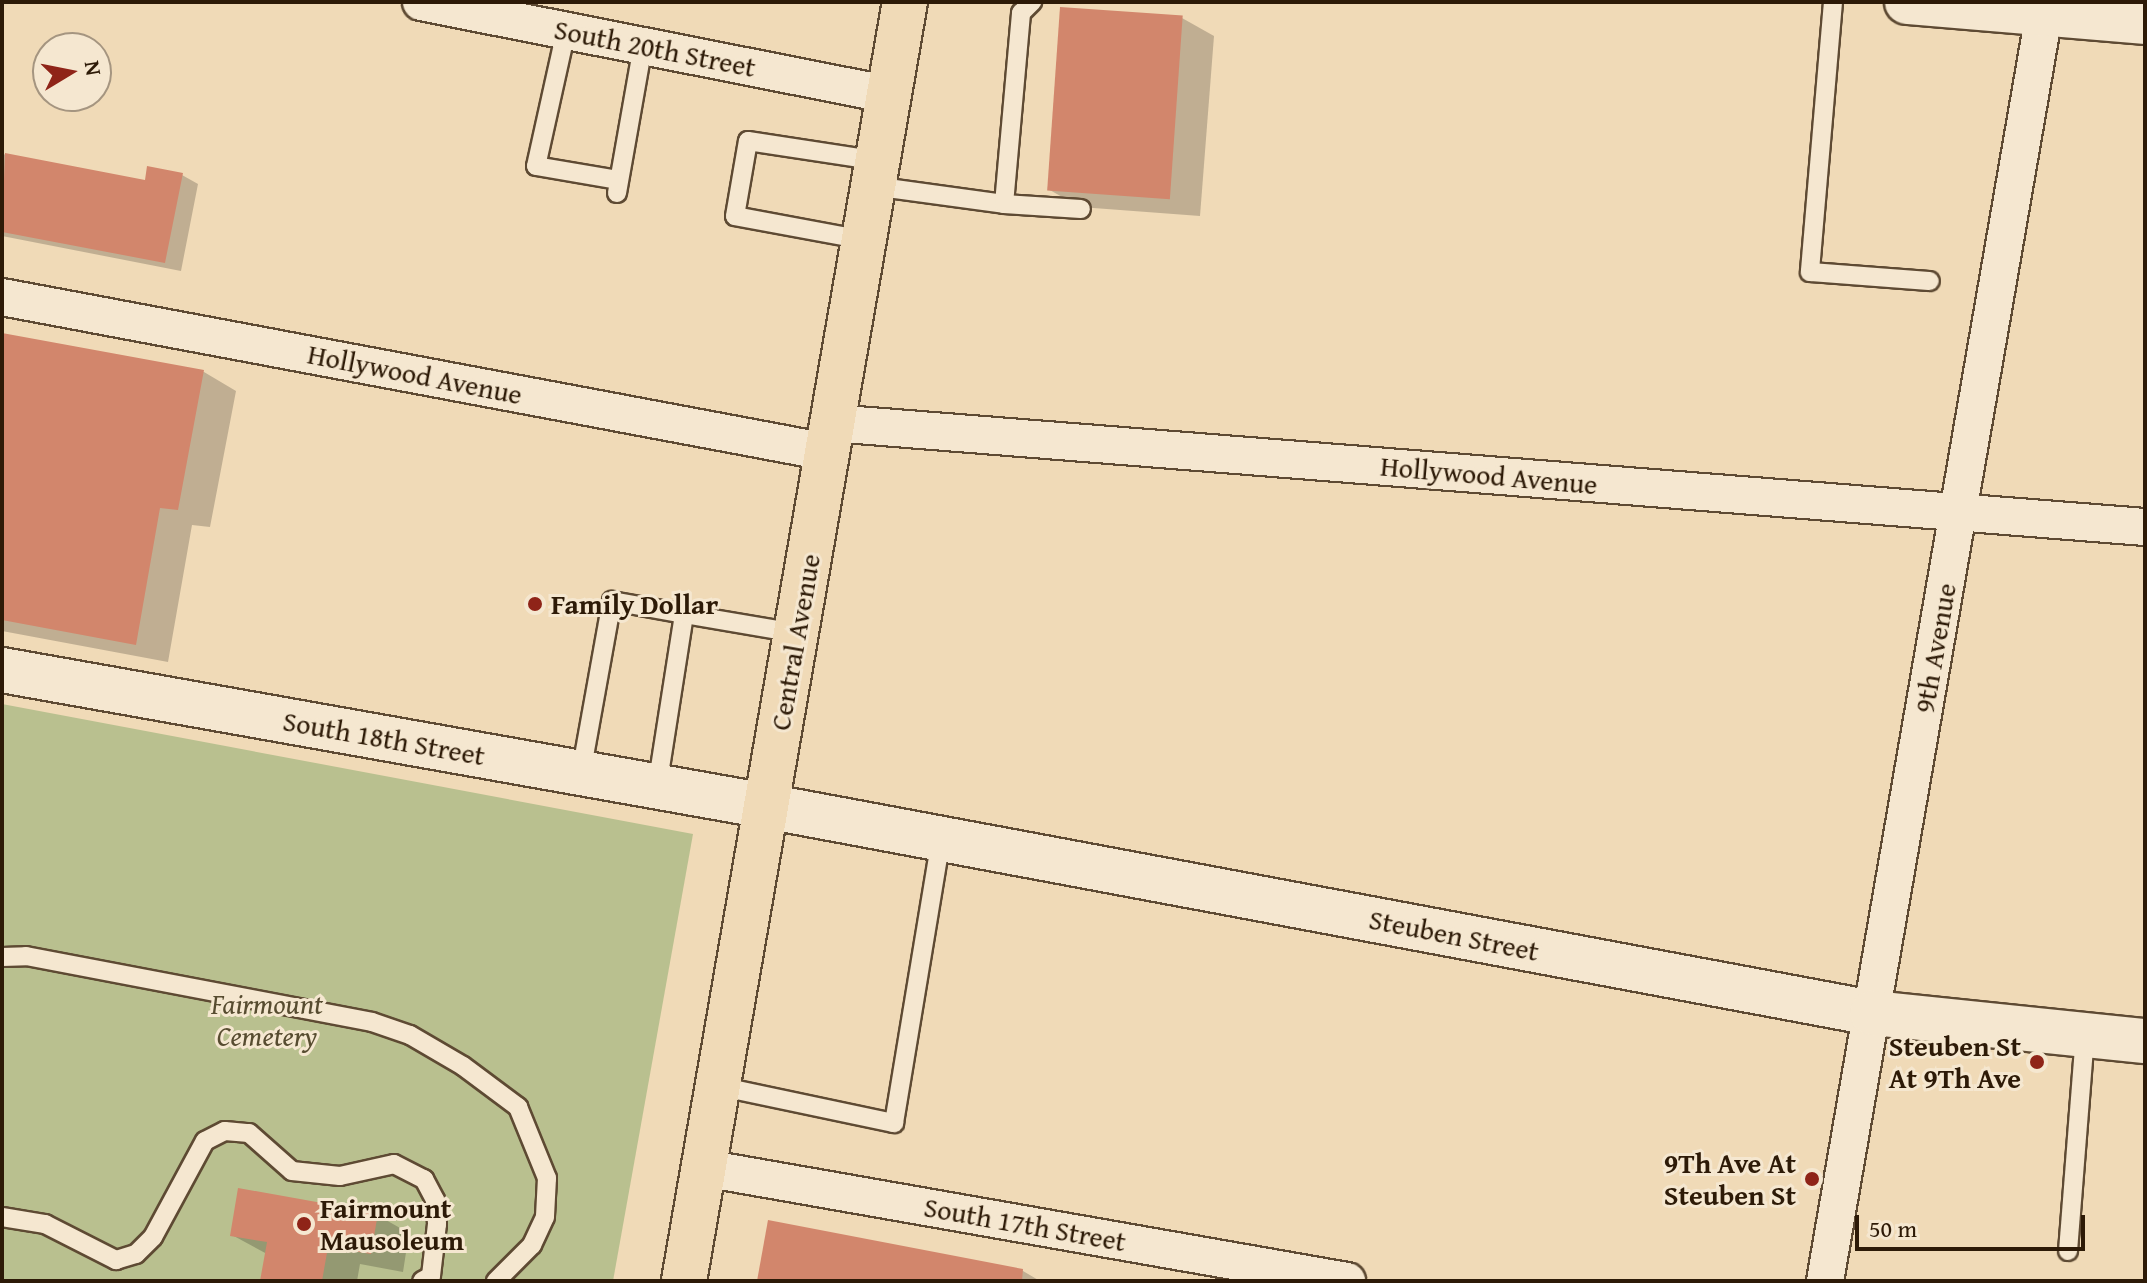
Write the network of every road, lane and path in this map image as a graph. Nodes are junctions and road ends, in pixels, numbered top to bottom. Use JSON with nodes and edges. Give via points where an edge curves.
{"nodes":[{"id":1,"x":421,"y":2,"type":"edge"},
{"id":2,"x":905,"y":2,"type":"edge"},
{"id":3,"x":1032,"y":2,"type":"edge"},
{"id":4,"x":1833,"y":2,"type":"edge"},
{"id":5,"x":1907,"y":2,"type":"edge"},
{"id":6,"x":1978,"y":5,"type":"edge"},
{"id":7,"x":2056,"y":11,"type":"edge"},
{"id":8,"x":2145,"y":22,"type":"edge"},
{"id":9,"x":566,"y":31,"type":"junction"},
{"id":10,"x":643,"y":46,"type":"junction"},
{"id":11,"x":889,"y":95,"type":"junction"},
{"id":12,"x":875,"y":173,"type":"junction"},
{"id":13,"x":1004,"y":204,"type":"junction"},
{"id":14,"x":1081,"y":209,"type":"dead end"},
{"id":15,"x":864,"y":240,"type":"junction"},
{"id":16,"x":1930,"y":281,"type":"dead end"},
{"id":17,"x":2,"y":297,"type":"edge"},
{"id":18,"x":830,"y":437,"type":"junction"},
{"id":19,"x":1959,"y":512,"type":"junction"},
{"id":20,"x":2145,"y":527,"type":"edge"},
{"id":21,"x":684,"y":614,"type":"junction"},
{"id":22,"x":796,"y":633,"type":"junction"},
{"id":23,"x":2,"y":670,"type":"edge"},
{"id":24,"x":581,"y":773,"type":"junction"},
{"id":25,"x":657,"y":787,"type":"junction"},
{"id":26,"x":766,"y":806,"type":"junction"},
{"id":27,"x":941,"y":840,"type":"junction"},
{"id":28,"x":2,"y":957,"type":"edge"},
{"id":29,"x":1872,"y":1013,"type":"junction"},
{"id":30,"x":2085,"y":1037,"type":"junction"},
{"id":31,"x":2145,"y":1041,"type":"edge"},
{"id":32,"x":718,"y":1086,"type":"junction"},
{"id":33,"x":704,"y":1168,"type":"junction"},
{"id":34,"x":2,"y":1217,"type":"edge"},
{"id":35,"x":2068,"y":1251,"type":"dead end"},
{"id":36,"x":433,"y":1279,"type":"edge"},
{"id":37,"x":496,"y":1281,"type":"edge"},
{"id":38,"x":684,"y":1281,"type":"edge"},
{"id":39,"x":1347,"y":1281,"type":"edge"},
{"id":40,"x":1825,"y":1281,"type":"edge"}],
"edges":[{"from":1,"to":9,"type":"street","name":"South 20th Street"},
{"from":2,"to":11,"type":"main road","name":"Central Avenue"},
{"from":3,"to":13,"type":"lane","via":[[1021,13]]},
{"from":4,"to":16,"type":"lane","via":[[1810,272]]},
{"from":5,"to":6,"type":"main road"},
{"from":6,"to":7,"type":"main road"},
{"from":7,"to":8,"type":"main road"},
{"from":7,"to":19,"type":"street","name":"9th Avenue"},
{"from":9,"to":10,"type":"street","name":"South 20th Street"},
{"from":9,"to":10,"type":"lane","via":[[536,166],[618,186]]},
{"from":10,"to":11,"type":"street","name":"South 20th Street"},
{"from":11,"to":12,"type":"main road","name":"Central Avenue"},
{"from":12,"to":13,"type":"lane"},
{"from":12,"to":15,"type":"main road","name":"Central Avenue"},
{"from":12,"to":15,"type":"lane","via":[[748,141],[735,216]]},
{"from":13,"to":14,"type":"lane"},
{"from":15,"to":18,"type":"main road","name":"Central Avenue"},
{"from":17,"to":18,"type":"street","name":"Hollywood Avenue"},
{"from":18,"to":19,"type":"street","name":"Hollywood Avenue"},
{"from":18,"to":22,"type":"main road","name":"Central Avenue"},
{"from":19,"to":20,"type":"street","name":"Hollywood Avenue"},
{"from":19,"to":29,"type":"street","name":"9th Avenue"},
{"from":21,"to":22,"type":"lane"},
{"from":21,"to":24,"type":"lane","via":[[612,601]]},
{"from":21,"to":25,"type":"lane"},
{"from":22,"to":26,"type":"main road","name":"Central Avenue"},
{"from":23,"to":24,"type":"main road","name":"South 18th Street"},
{"from":24,"to":25,"type":"main road","name":"South 18th Street"},
{"from":25,"to":26,"type":"main road","name":"South 18th Street"},
{"from":26,"to":27,"type":"main road","name":"Steuben Street"},
{"from":26,"to":32,"type":"main road","name":"Central Avenue"},
{"from":27,"to":29,"type":"main road","name":"Steuben Street"},
{"from":27,"to":32,"type":"lane","via":[[894,1123]]},
{"from":28,"to":37,"type":"lane","via":[[26,956],[372,1022],[410,1035],[463,1066],[518,1107],[547,1178],[545,1217],[532,1245]]},
{"from":29,"to":30,"type":"main road","name":"Steuben Street"},
{"from":29,"to":40,"type":"street","name":"9th Avenue"},
{"from":30,"to":31,"type":"main road","name":"Steuben Street"},
{"from":30,"to":35,"type":"lane"},
{"from":32,"to":33,"type":"main road","name":"Central Avenue"},
{"from":33,"to":38,"type":"main road","name":"Central Avenue"},
{"from":33,"to":39,"type":"street","name":"South 17th Street"},
{"from":34,"to":36,"type":"lane","via":[[45,1224],[116,1260],[136,1254],[153,1237],[205,1141],[225,1131],[249,1133],[273,1159],[314,1177],[394,1164],[424,1179],[435,1200]]}]}
